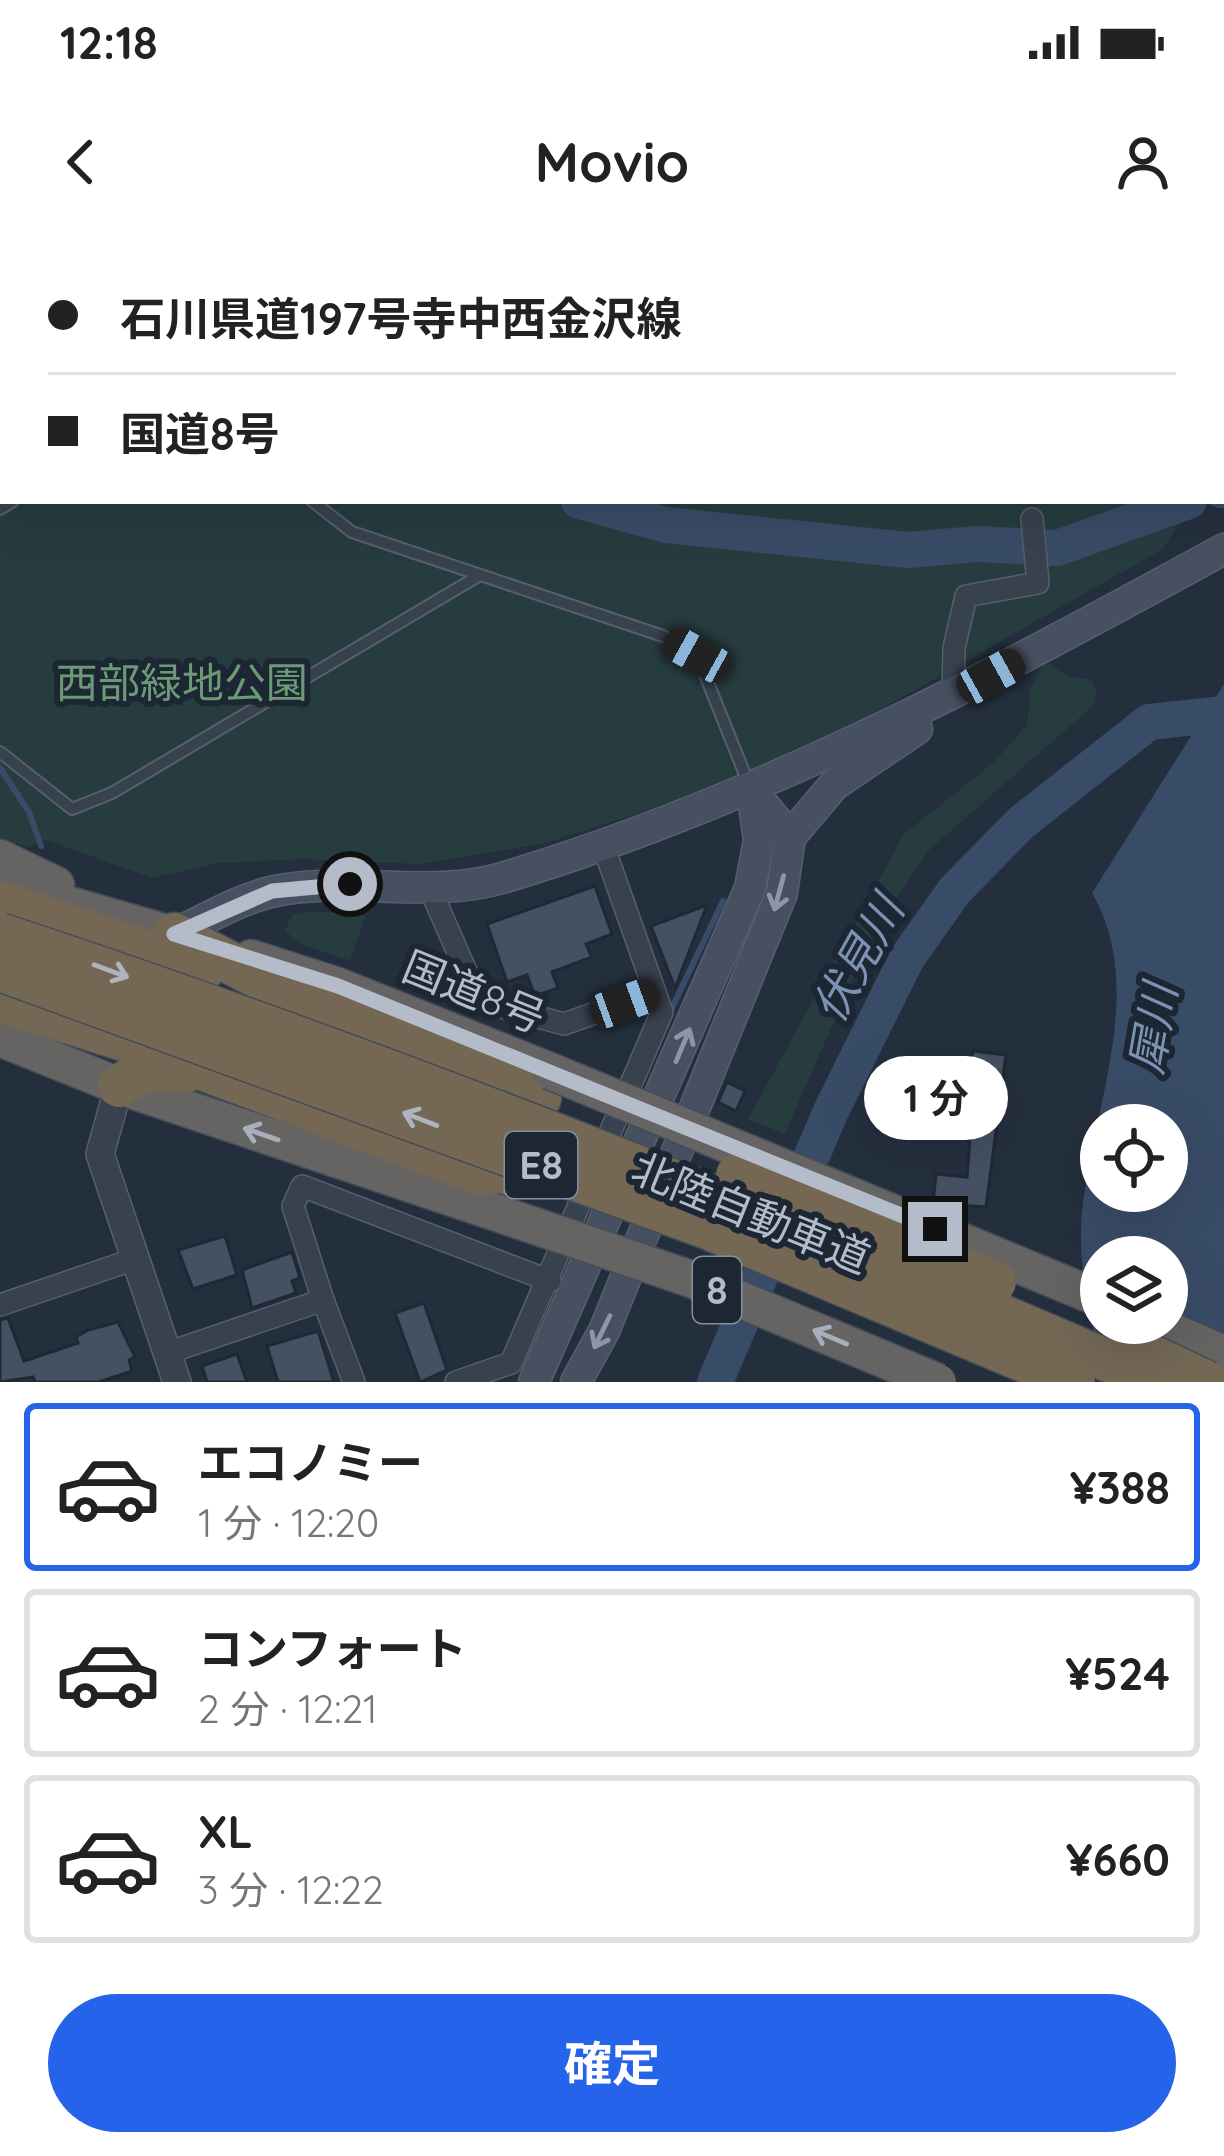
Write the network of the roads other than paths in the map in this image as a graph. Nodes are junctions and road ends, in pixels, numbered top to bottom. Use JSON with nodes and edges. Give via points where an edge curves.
{"nodes":[{"id":1,"x":316,"y":504,"type":"edge"},
{"id":2,"x":1032,"y":519,"type":"dead end"},
{"id":3,"x":1224,"y":548,"type":"edge"},
{"id":4,"x":480,"y":575,"type":"junction"},
{"id":5,"x":952,"y":697,"type":"junction"},
{"id":6,"x":0,"y":752,"type":"edge"},
{"id":7,"x":752,"y":791,"type":"junction"},
{"id":8,"x":790,"y":837,"type":"junction"},
{"id":9,"x":604,"y":848,"type":"junction"},
{"id":10,"x":0,"y":858,"type":"edge"},
{"id":11,"x":428,"y":884,"type":"junction"},
{"id":12,"x":0,"y":885,"type":"edge"},
{"id":13,"x":0,"y":902,"type":"edge"},
{"id":14,"x":116,"y":914,"type":"junction"},
{"id":15,"x":0,"y":934,"type":"edge"},
{"id":16,"x":174,"y":934,"type":"junction"},
{"id":17,"x":0,"y":970,"type":"edge"},
{"id":18,"x":655,"y":992,"type":"junction"},
{"id":19,"x":0,"y":1001,"type":"edge"},
{"id":20,"x":324,"y":1011,"type":"junction"},
{"id":21,"x":0,"y":1038,"type":"edge"},
{"id":22,"x":210,"y":1076,"type":"junction"},
{"id":23,"x":545,"y":1084,"type":"junction"},
{"id":24,"x":118,"y":1086,"type":"junction"},
{"id":25,"x":497,"y":1196,"type":"junction"},
{"id":26,"x":135,"y":1258,"type":"junction"},
{"id":27,"x":550,"y":1281,"type":"junction"},
{"id":28,"x":1080,"y":1291,"type":"edge"},
{"id":29,"x":323,"y":1300,"type":"junction"},
{"id":30,"x":0,"y":1305,"type":"edge"},
{"id":31,"x":1188,"y":1338,"type":"edge"},
{"id":32,"x":167,"y":1353,"type":"junction"},
{"id":33,"x":1224,"y":1354,"type":"edge"},
{"id":34,"x":177,"y":1382,"type":"edge"},
{"id":35,"x":354,"y":1382,"type":"edge"},
{"id":36,"x":456,"y":1382,"type":"edge"},
{"id":37,"x":534,"y":1382,"type":"edge"},
{"id":38,"x":576,"y":1382,"type":"edge"},
{"id":39,"x":938,"y":1382,"type":"edge"},
{"id":40,"x":1009,"y":1382,"type":"edge"},
{"id":41,"x":1074,"y":1382,"type":"edge"},
{"id":42,"x":1157,"y":1382,"type":"edge"},
{"id":43,"x":1207,"y":1382,"type":"edge"}],
"edges":[{"from":1,"to":4,"type":"lane","via":[[352,532]]},
{"from":2,"to":5,"type":"street","via":[[1038,583],[966,596]]},
{"from":3,"to":5,"type":"main road"},
{"from":4,"to":6,"type":"lane","via":[[112,793],[72,809]]},
{"from":4,"to":7,"type":"lane","via":[[663,636],[697,655]]},
{"from":5,"to":7,"type":"main road"},
{"from":5,"to":8,"type":"main road","via":[[834,785]]},
{"from":7,"to":8,"type":"main road"},
{"from":7,"to":9,"type":"main road"},
{"from":37,"to":7,"type":"main road","one_way":true,"via":[[751,889],[759,841]]},
{"from":8,"to":38,"type":"main road","one_way":true,"via":[[782,893]]},
{"from":9,"to":11,"type":"main road","via":[[488,882]]},
{"from":9,"to":18,"type":"street"},
{"from":10,"to":14,"type":"highway"},
{"from":11,"to":16,"type":"main road","via":[[272,891]]},
{"from":11,"to":18,"type":"street","via":[[479,1001],[564,1024]]},
{"from":12,"to":14,"type":"highway","name":"国道8号"},
{"from":13,"to":20,"type":"highway"},
{"from":14,"to":16,"type":"highway","name":"国道8号"},
{"from":15,"to":42,"type":"highway","name":"北陸自動車道","number":"E8","one_way":true,"bridge":true,"via":[[408,1078]]},
{"from":16,"to":20,"type":"highway"},
{"from":16,"to":23,"type":"highway","name":"国道8号","via":[[338,986]]},
{"from":41,"to":17,"type":"highway","name":"北陸自動車道","number":"E8","one_way":true,"bridge":true,"via":[[705,1227]]},
{"from":18,"to":27,"type":"street","via":[[662,1012]]},
{"from":19,"to":22,"type":"highway"},
{"from":20,"to":23,"type":"highway"},
{"from":21,"to":24,"type":"highway","number":"8"},
{"from":22,"to":24,"type":"highway","via":[[161,1068]]},
{"from":22,"to":25,"type":"highway"},
{"from":23,"to":28,"type":"highway","name":"国道8号","bridge":true},
{"from":23,"to":43,"type":"highway","bridge":true},
{"from":25,"to":24,"type":"highway","number":"8","one_way":true},
{"from":24,"to":26,"type":"street","via":[[100,1154]]},
{"from":39,"to":25,"type":"highway","number":"8","one_way":true,"bridge":true},
{"from":25,"to":40,"type":"highway","via":[[800,1294]]},
{"from":26,"to":30,"type":"street"},
{"from":26,"to":32,"type":"street"},
{"from":27,"to":29,"type":"street","via":[[302,1186],[293,1206]]},
{"from":27,"to":36,"type":"street","via":[[511,1364]]},
{"from":29,"to":32,"type":"street"},
{"from":29,"to":35,"type":"street"},
{"from":31,"to":33,"type":"highway"},
{"from":32,"to":34,"type":"street"}]}
